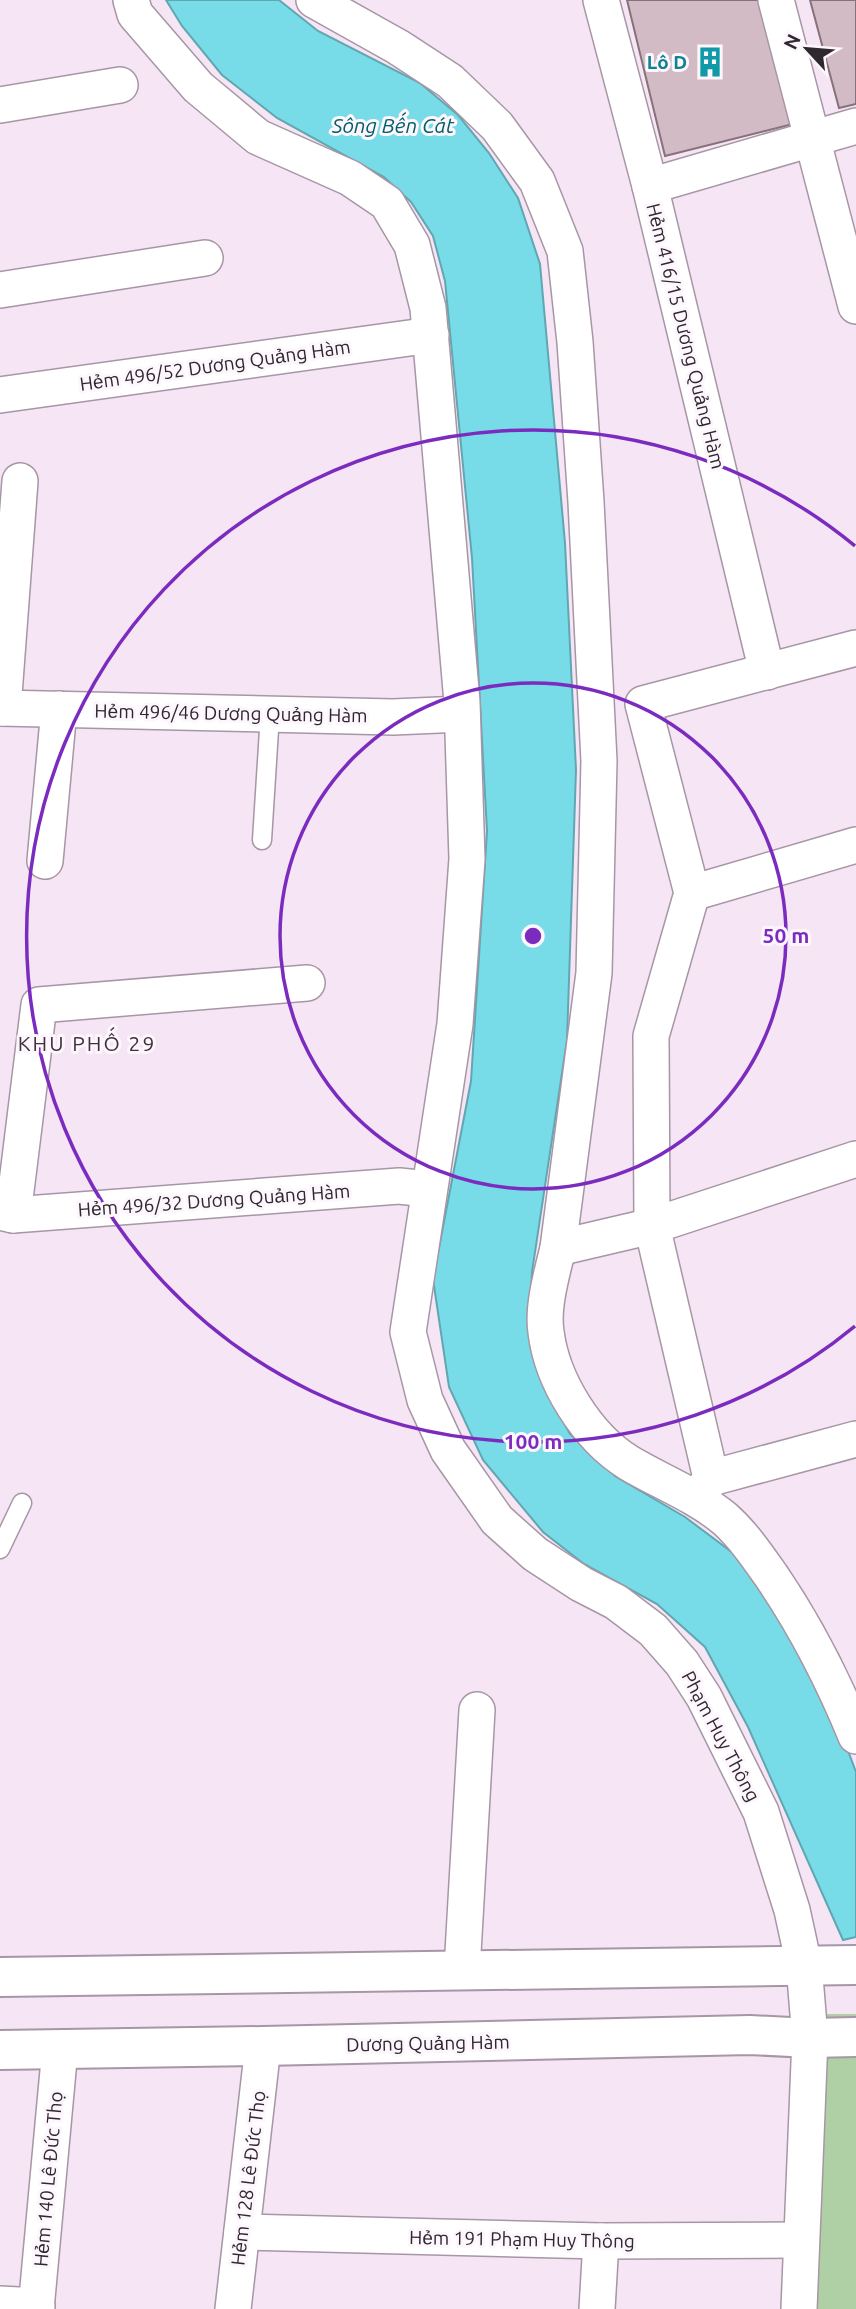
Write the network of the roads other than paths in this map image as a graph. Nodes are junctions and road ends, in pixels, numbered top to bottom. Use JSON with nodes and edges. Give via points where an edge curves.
{"nodes":[{"id":1,"x":131,"y":0,"type":"edge"},
{"id":2,"x":314,"y":0,"type":"edge"},
{"id":3,"x":601,"y":0,"type":"edge"},
{"id":4,"x":776,"y":0,"type":"edge"},
{"id":5,"x":120,"y":85,"type":"dead end"},
{"id":6,"x":0,"y":104,"type":"edge"},
{"id":7,"x":856,"y":126,"type":"edge"},
{"id":8,"x":811,"y":138,"type":"junction"},
{"id":9,"x":650,"y":186,"type":"junction"},
{"id":10,"x":205,"y":258,"type":"dead end"},
{"id":11,"x":0,"y":290,"type":"edge"},
{"id":12,"x":856,"y":306,"type":"edge"},
{"id":13,"x":430,"y":335,"type":"junction"},
{"id":14,"x":0,"y":396,"type":"edge"},
{"id":15,"x":20,"y":481,"type":"dead end"},
{"id":16,"x":856,"y":648,"type":"edge"},
{"id":17,"x":767,"y":672,"type":"junction"},
{"id":18,"x":1,"y":708,"type":"edge"},
{"id":19,"x":59,"y":709,"type":"junction"},
{"id":20,"x":270,"y":714,"type":"junction"},
{"id":21,"x":462,"y":714,"type":"junction"},
{"id":22,"x":262,"y":840,"type":"dead end"},
{"id":23,"x":856,"y":845,"type":"edge"},
{"id":24,"x":45,"y":861,"type":"dead end"},
{"id":25,"x":692,"y":892,"type":"junction"},
{"id":26,"x":307,"y":982,"type":"dead end"},
{"id":27,"x":856,"y":1159,"type":"edge"},
{"id":28,"x":428,"y":1189,"type":"junction"},
{"id":29,"x":7,"y":1214,"type":"edge"},
{"id":30,"x":652,"y":1226,"type":"junction"},
{"id":31,"x":558,"y":1248,"type":"junction"},
{"id":32,"x":856,"y":1439,"type":"edge"},
{"id":33,"x":704,"y":1488,"type":"junction"},
{"id":34,"x":22,"y":1503,"type":"dead end"},
{"id":35,"x":0,"y":1549,"type":"edge"},
{"id":36,"x":477,"y":1710,"type":"dead end"},
{"id":37,"x":856,"y":1736,"type":"edge"},
{"id":38,"x":804,"y":1965,"type":"junction"},
{"id":39,"x":856,"y":1965,"type":"edge"},
{"id":40,"x":462,"y":1970,"type":"junction"},
{"id":41,"x":0,"y":1977,"type":"edge"},
{"id":42,"x":810,"y":2038,"type":"junction"},
{"id":43,"x":856,"y":2038,"type":"edge"},
{"id":44,"x":263,"y":2046,"type":"junction"},
{"id":45,"x":60,"y":2049,"type":"junction"},
{"id":46,"x":0,"y":2050,"type":"edge"},
{"id":47,"x":242,"y":2232,"type":"junction"},
{"id":48,"x":802,"y":2240,"type":"junction"},
{"id":49,"x":601,"y":2241,"type":"junction"},
{"id":50,"x":0,"y":2304,"type":"edge"},
{"id":51,"x":36,"y":2307,"type":"edge"},
{"id":52,"x":233,"y":2309,"type":"edge"},
{"id":53,"x":597,"y":2309,"type":"edge"},
{"id":54,"x":799,"y":2309,"type":"edge"}],
"edges":[{"from":1,"to":13,"type":"street","name":"Phạm Huy Thông","via":[[135,14],[198,87],[258,136],[350,178],[387,202],[412,244]]},
{"from":2,"to":31,"type":"street","via":[[450,81],[497,126],[537,181],[565,251],[586,489],[599,761],[594,973]]},
{"from":3,"to":9,"type":"street","name":"Hẻm 416/15 Dương Quảng Hàm"},
{"from":4,"to":8,"type":"street"},
{"from":5,"to":6,"type":"street"},
{"from":7,"to":8,"type":"street"},
{"from":8,"to":9,"type":"street"},
{"from":8,"to":12,"type":"street"},
{"from":9,"to":17,"type":"street","name":"Hẻm 416/15 Dương Quảng Hàm"},
{"from":10,"to":11,"type":"street"},
{"from":13,"to":14,"type":"street","name":"Hẻm 496/52 Dương Quảng Hàm"},
{"from":13,"to":21,"type":"street","name":"Phạm Huy Thông"},
{"from":15,"to":18,"type":"street"},
{"from":16,"to":17,"type":"street"},
{"from":17,"to":25,"type":"street","via":[[643,704]]},
{"from":18,"to":19,"type":"street","name":"Hẻm 496/46 Dương Quảng Hàm"},
{"from":19,"to":20,"type":"street","name":"Hẻm 496/46 Dương Quảng Hàm"},
{"from":19,"to":24,"type":"street"},
{"from":20,"to":21,"type":"street","name":"Hẻm 496/46 Dương Quảng Hàm"},
{"from":20,"to":22,"type":"lane"},
{"from":21,"to":28,"type":"street","name":"Phạm Huy Thông","via":[[467,859],[455,1024]]},
{"from":23,"to":25,"type":"street"},
{"from":25,"to":30,"type":"street","via":[[651,1036]]},
{"from":26,"to":29,"type":"street","via":[[40,1005]]},
{"from":27,"to":30,"type":"street"},
{"from":28,"to":29,"type":"street","name":"Hẻm 496/32 Dương Quảng Hàm","via":[[399,1186]]},
{"from":28,"to":38,"type":"street","name":"Phạm Huy Thông","via":[[408,1332],[425,1400],[448,1450],[497,1520],[535,1554],[616,1602],[653,1630],[682,1663],[704,1697],[761,1812]]},
{"from":30,"to":31,"type":"street"},
{"from":30,"to":33,"type":"street"},
{"from":31,"to":33,"type":"street","via":[[545,1331],[559,1379],[588,1427],[629,1463]]},
{"from":32,"to":33,"type":"street"},
{"from":33,"to":37,"type":"street","via":[[787,1600],[837,1688]]},
{"from":34,"to":35,"type":"lane"},
{"from":36,"to":40,"type":"street"},
{"from":38,"to":39,"type":"street"},
{"from":38,"to":40,"type":"street"},
{"from":38,"to":42,"type":"street","name":"Phạm Huy Thông"},
{"from":40,"to":41,"type":"street"},
{"from":42,"to":43,"type":"street","name":"Dương Quảng Hàm"},
{"from":42,"to":44,"type":"street","name":"Dương Quảng Hàm","via":[[736,2035]]},
{"from":42,"to":48,"type":"street","name":"Phạm Huy Thông"},
{"from":44,"to":45,"type":"street","name":"Dương Quảng Hàm"},
{"from":44,"to":47,"type":"street","name":"Hẻm 128 Lê Đức Thọ"},
{"from":45,"to":46,"type":"street","name":"Dương Quảng Hàm"},
{"from":45,"to":51,"type":"street","name":"Hẻm 140 Lê Đức Thọ"},
{"from":47,"to":49,"type":"street","name":"Hẻm 191 Phạm Huy Thông"},
{"from":47,"to":52,"type":"street","name":"Hẻm 128 Lê Đức Thọ"},
{"from":48,"to":49,"type":"street","name":"Hẻm 191 Phạm Huy Thông"},
{"from":48,"to":54,"type":"street","name":"Phạm Huy Thông"},
{"from":49,"to":53,"type":"street"},
{"from":50,"to":51,"type":"street"}]}
